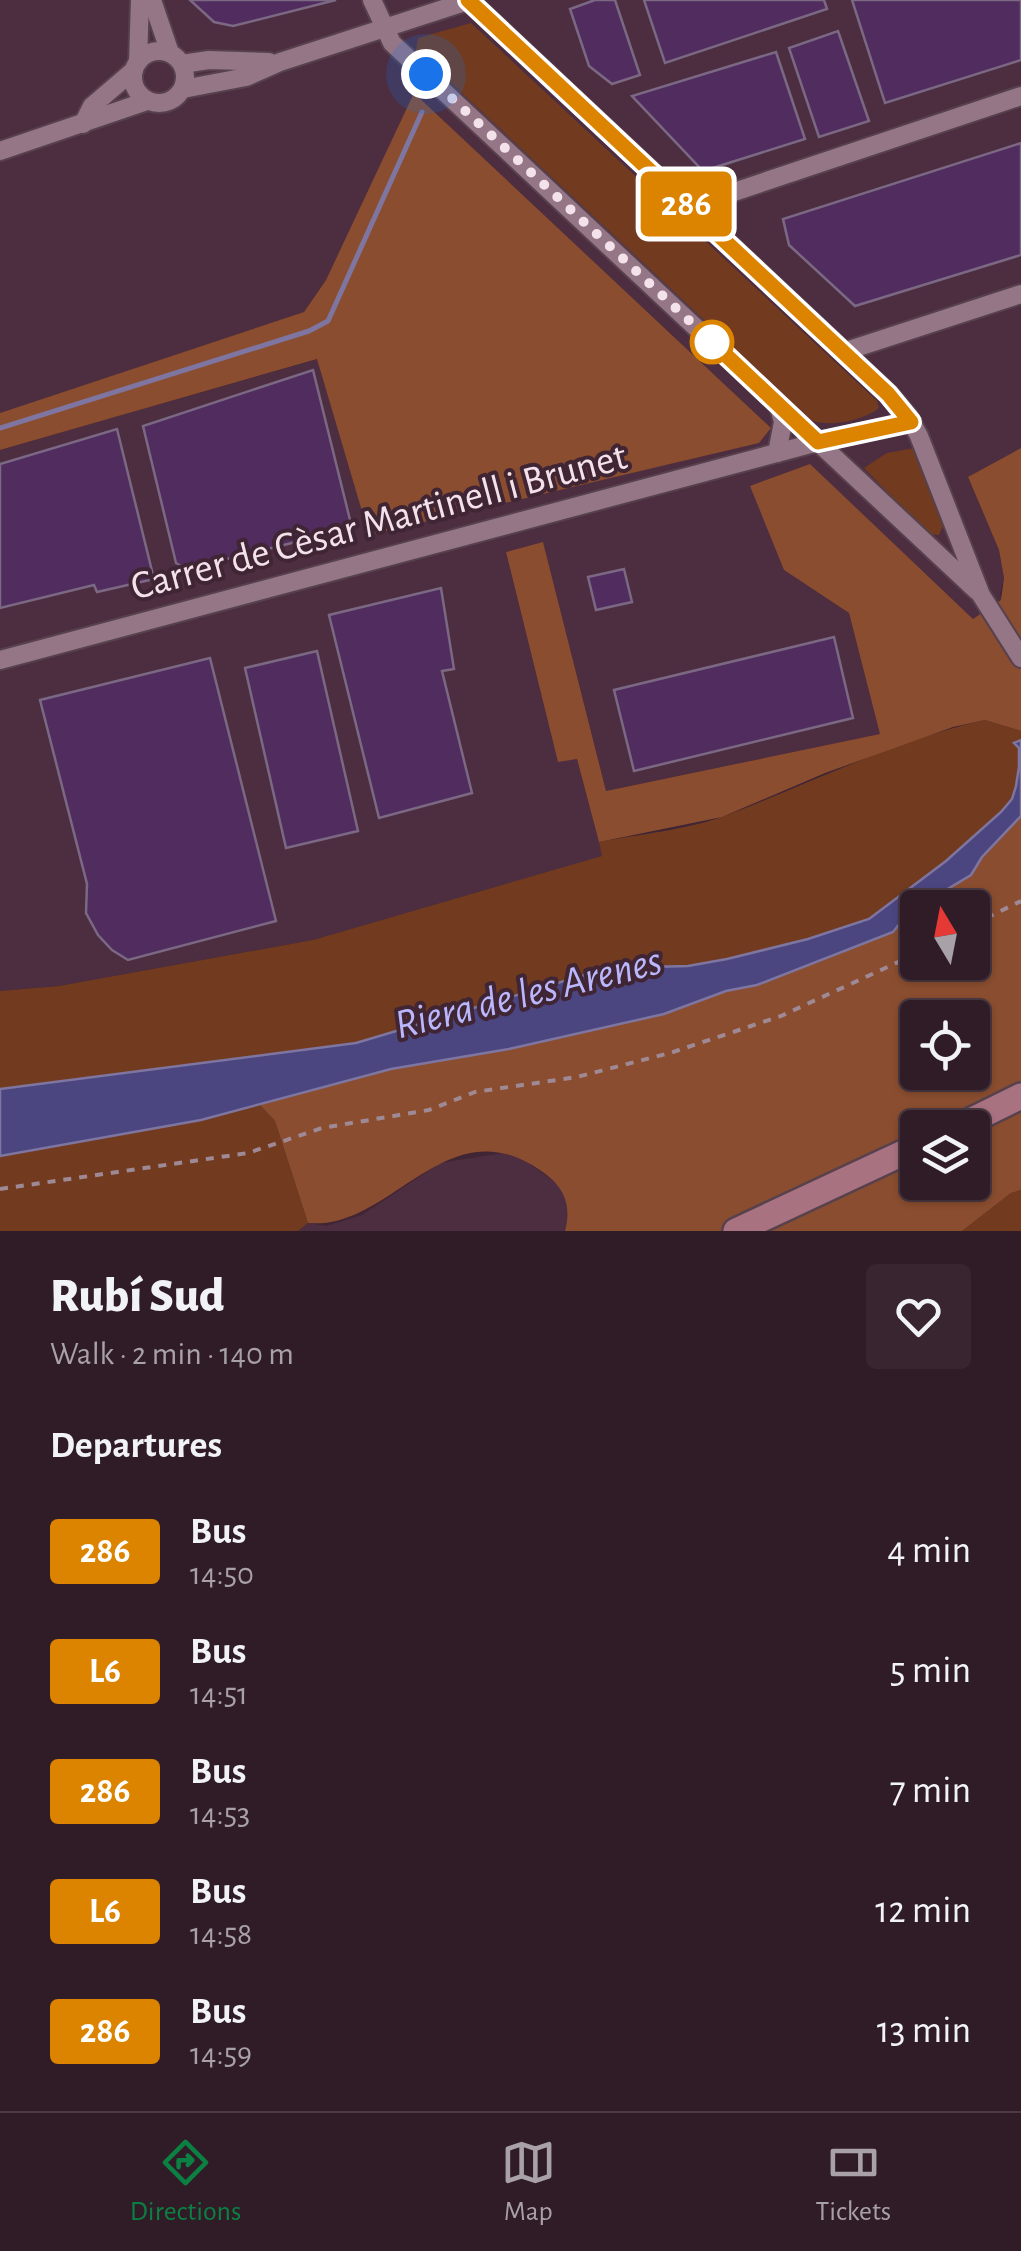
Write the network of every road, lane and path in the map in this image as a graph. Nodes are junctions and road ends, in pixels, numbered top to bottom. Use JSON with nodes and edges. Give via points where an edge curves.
{"nodes":[{"id":1,"x":140,"y":0,"type":"edge"},
{"id":2,"x":152,"y":0,"type":"edge"},
{"id":3,"x":372,"y":0,"type":"edge"},
{"id":4,"x":469,"y":0,"type":"edge"},
{"id":5,"x":384,"y":27,"type":"junction"},
{"id":6,"x":176,"y":58,"type":"junction"},
{"id":7,"x":280,"y":62,"type":"junction"},
{"id":8,"x":136,"y":66,"type":"junction"},
{"id":9,"x":183,"y":89,"type":"junction"},
{"id":10,"x":1021,"y":96,"type":"edge"},
{"id":11,"x":147,"y":100,"type":"junction"},
{"id":12,"x":84,"y":124,"type":"junction"},
{"id":13,"x":0,"y":150,"type":"edge"},
{"id":14,"x":690,"y":207,"type":"junction"},
{"id":15,"x":1021,"y":294,"type":"edge"},
{"id":16,"x":844,"y":352,"type":"junction"},
{"id":17,"x":779,"y":406,"type":"junction"},
{"id":18,"x":911,"y":422,"type":"junction"},
{"id":19,"x":818,"y":442,"type":"junction"},
{"id":20,"x":777,"y":453,"type":"junction"},
{"id":21,"x":981,"y":595,"type":"junction"},
{"id":22,"x":1021,"y":658,"type":"edge"},
{"id":23,"x":0,"y":660,"type":"edge"},
{"id":24,"x":1021,"y":900,"type":"edge"},
{"id":25,"x":990,"y":916,"type":"edge"},
{"id":26,"x":900,"y":960,"type":"edge"},
{"id":27,"x":1021,"y":1096,"type":"edge"},
{"id":28,"x":990,"y":1111,"type":"edge"},
{"id":29,"x":900,"y":1154,"type":"edge"},
{"id":30,"x":0,"y":1188,"type":"edge"},
{"id":31,"x":736,"y":1231,"type":"edge"}],
"edges":[{"from":1,"to":8,"type":"street"},
{"from":2,"to":6,"type":"street"},
{"from":3,"to":5,"type":"street"},
{"from":4,"to":5,"type":"street"},
{"from":4,"to":14,"type":"street"},
{"from":5,"to":7,"type":"street"},
{"from":5,"to":17,"type":"street","via":[[392,43]]},
{"from":6,"to":7,"type":"street"},
{"from":6,"to":8,"type":"street","via":[[152,52]]},
{"from":6,"to":9,"type":"street"},
{"from":7,"to":9,"type":"street","via":[[246,77]]},
{"from":8,"to":11,"type":"street","via":[[135,88]]},
{"from":8,"to":12,"type":"street","via":[[92,106]]},
{"from":9,"to":11,"type":"street","via":[[164,103]]},
{"from":10,"to":14,"type":"street"},
{"from":11,"to":12,"type":"street"},
{"from":12,"to":13,"type":"street"},
{"from":14,"to":16,"type":"street"},
{"from":15,"to":16,"type":"street"},
{"from":16,"to":18,"type":"street"},
{"from":17,"to":19,"type":"street"},
{"from":17,"to":20,"type":"street"},
{"from":18,"to":19,"type":"street","name":"Carrer de Cèsar Martinell i Brunet"},
{"from":18,"to":21,"type":"street"},
{"from":19,"to":20,"type":"street","name":"Carrer de Cèsar Martinell i Brunet"},
{"from":19,"to":21,"type":"street"},
{"from":20,"to":23,"type":"street","name":"Carrer de Cèsar Martinell i Brunet"},
{"from":21,"to":22,"type":"street"},
{"from":24,"to":25,"type":"path"},
{"from":26,"to":30,"type":"path","via":[[781,1016],[578,1077],[475,1092],[428,1110],[322,1128],[248,1153]]},
{"from":27,"to":28,"type":"main road"},
{"from":29,"to":31,"type":"main road"}]}
